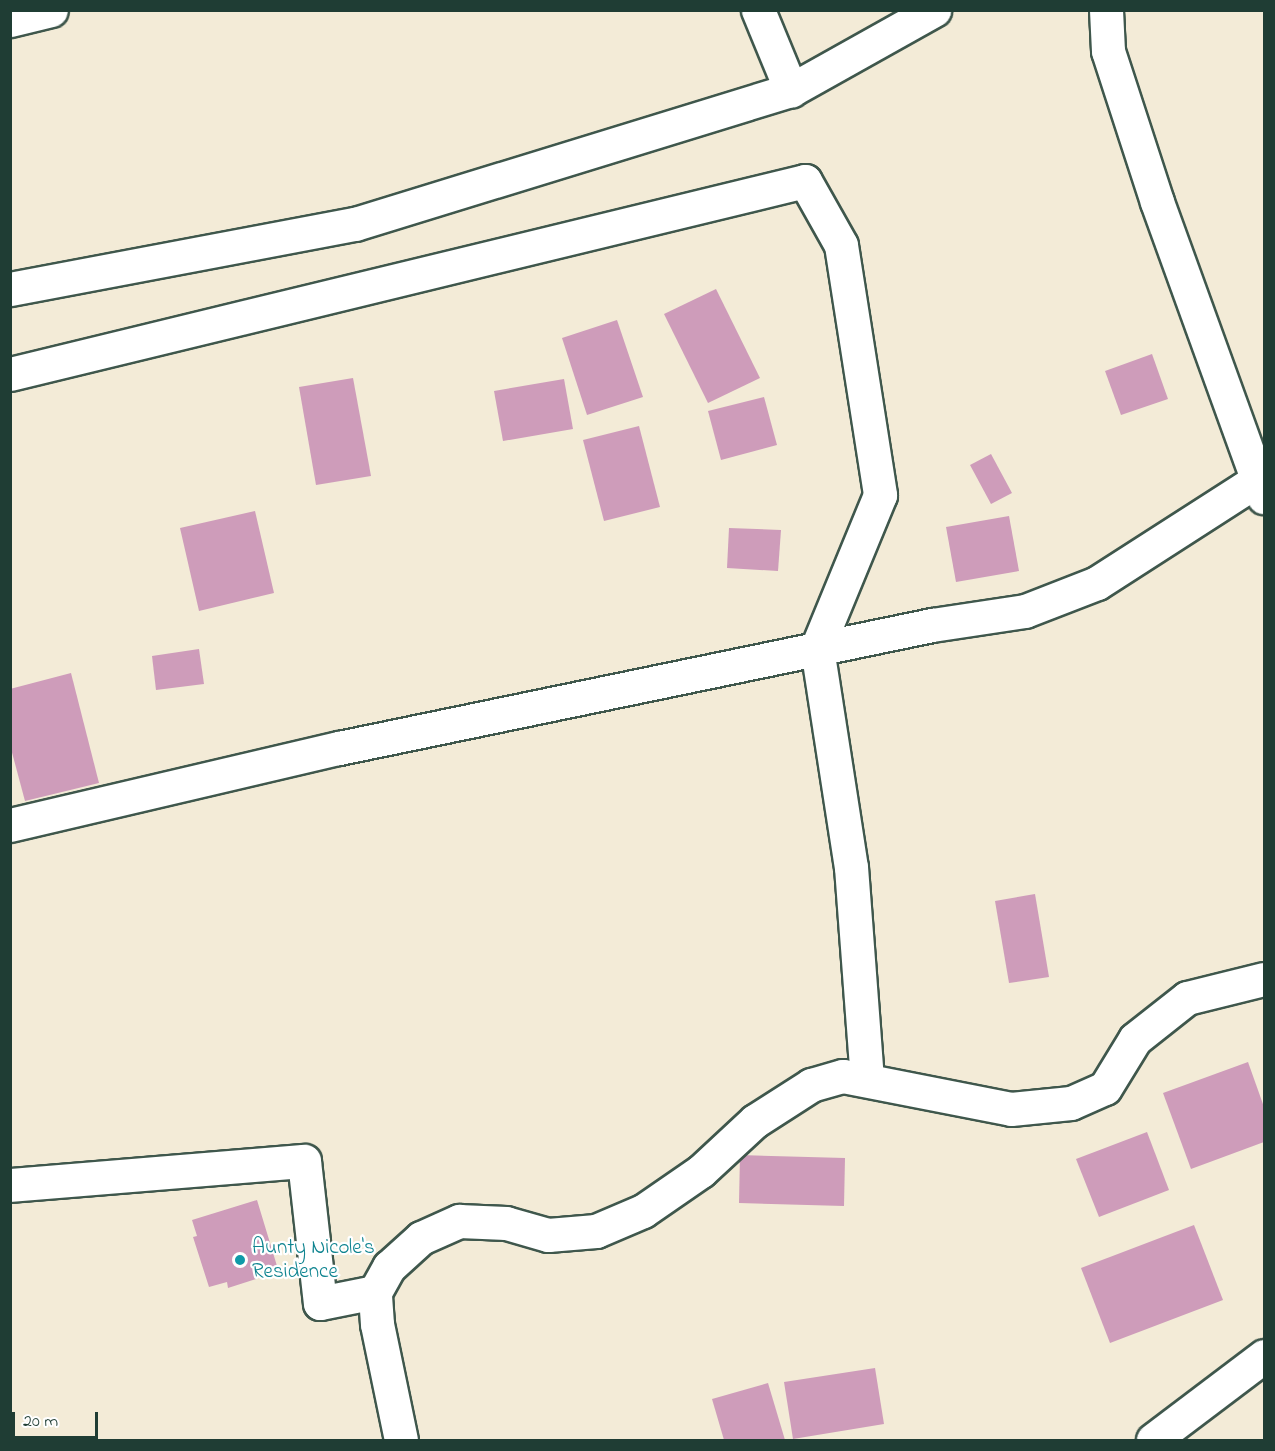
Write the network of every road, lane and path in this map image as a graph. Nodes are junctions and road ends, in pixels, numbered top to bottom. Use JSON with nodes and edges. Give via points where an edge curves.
{"nodes":[{"id":1,"x":51,"y":10,"type":"edge"},
{"id":2,"x":758,"y":10,"type":"edge"},
{"id":3,"x":934,"y":10,"type":"edge"},
{"id":4,"x":1106,"y":10,"type":"edge"},
{"id":5,"x":10,"y":20,"type":"edge"},
{"id":6,"x":791,"y":90,"type":"junction"},
{"id":7,"x":10,"y":289,"type":"edge"},
{"id":8,"x":10,"y":375,"type":"edge"},
{"id":9,"x":1263,"y":483,"type":"edge"},
{"id":10,"x":817,"y":648,"type":"junction"},
{"id":11,"x":10,"y":825,"type":"edge"},
{"id":12,"x":1264,"y":979,"type":"edge"},
{"id":13,"x":867,"y":1078,"type":"junction"},
{"id":14,"x":10,"y":1185,"type":"edge"},
{"id":15,"x":375,"y":1292,"type":"junction"},
{"id":16,"x":1264,"y":1356,"type":"edge"},
{"id":17,"x":401,"y":1440,"type":"edge"},
{"id":18,"x":1153,"y":1440,"type":"edge"}],
"edges":[{"from":1,"to":5,"type":"street"},
{"from":2,"to":6,"type":"street"},
{"from":3,"to":6,"type":"street"},
{"from":4,"to":9,"type":"street","via":[[1108,51],[1150,181]]},
{"from":6,"to":7,"type":"street","via":[[356,224]]},
{"from":8,"to":10,"type":"street","via":[[806,181],[841,245],[880,495]]},
{"from":9,"to":10,"type":"street","via":[[1097,583],[1035,607]]},
{"from":10,"to":11,"type":"street","via":[[339,748]]},
{"from":10,"to":13,"type":"street","via":[[851,867]]},
{"from":12,"to":13,"type":"street","via":[[1187,998],[1135,1039],[1104,1088],[1071,1103],[1011,1109]]},
{"from":13,"to":15,"type":"street","via":[[843,1076],[811,1085],[755,1121],[701,1171],[643,1211],[596,1231],[548,1235],[506,1223],[459,1221],[421,1238],[389,1267]]},
{"from":14,"to":15,"type":"street","via":[[304,1161],[320,1303]]},
{"from":15,"to":17,"type":"street","via":[[377,1324]]},
{"from":16,"to":18,"type":"street"}]}
